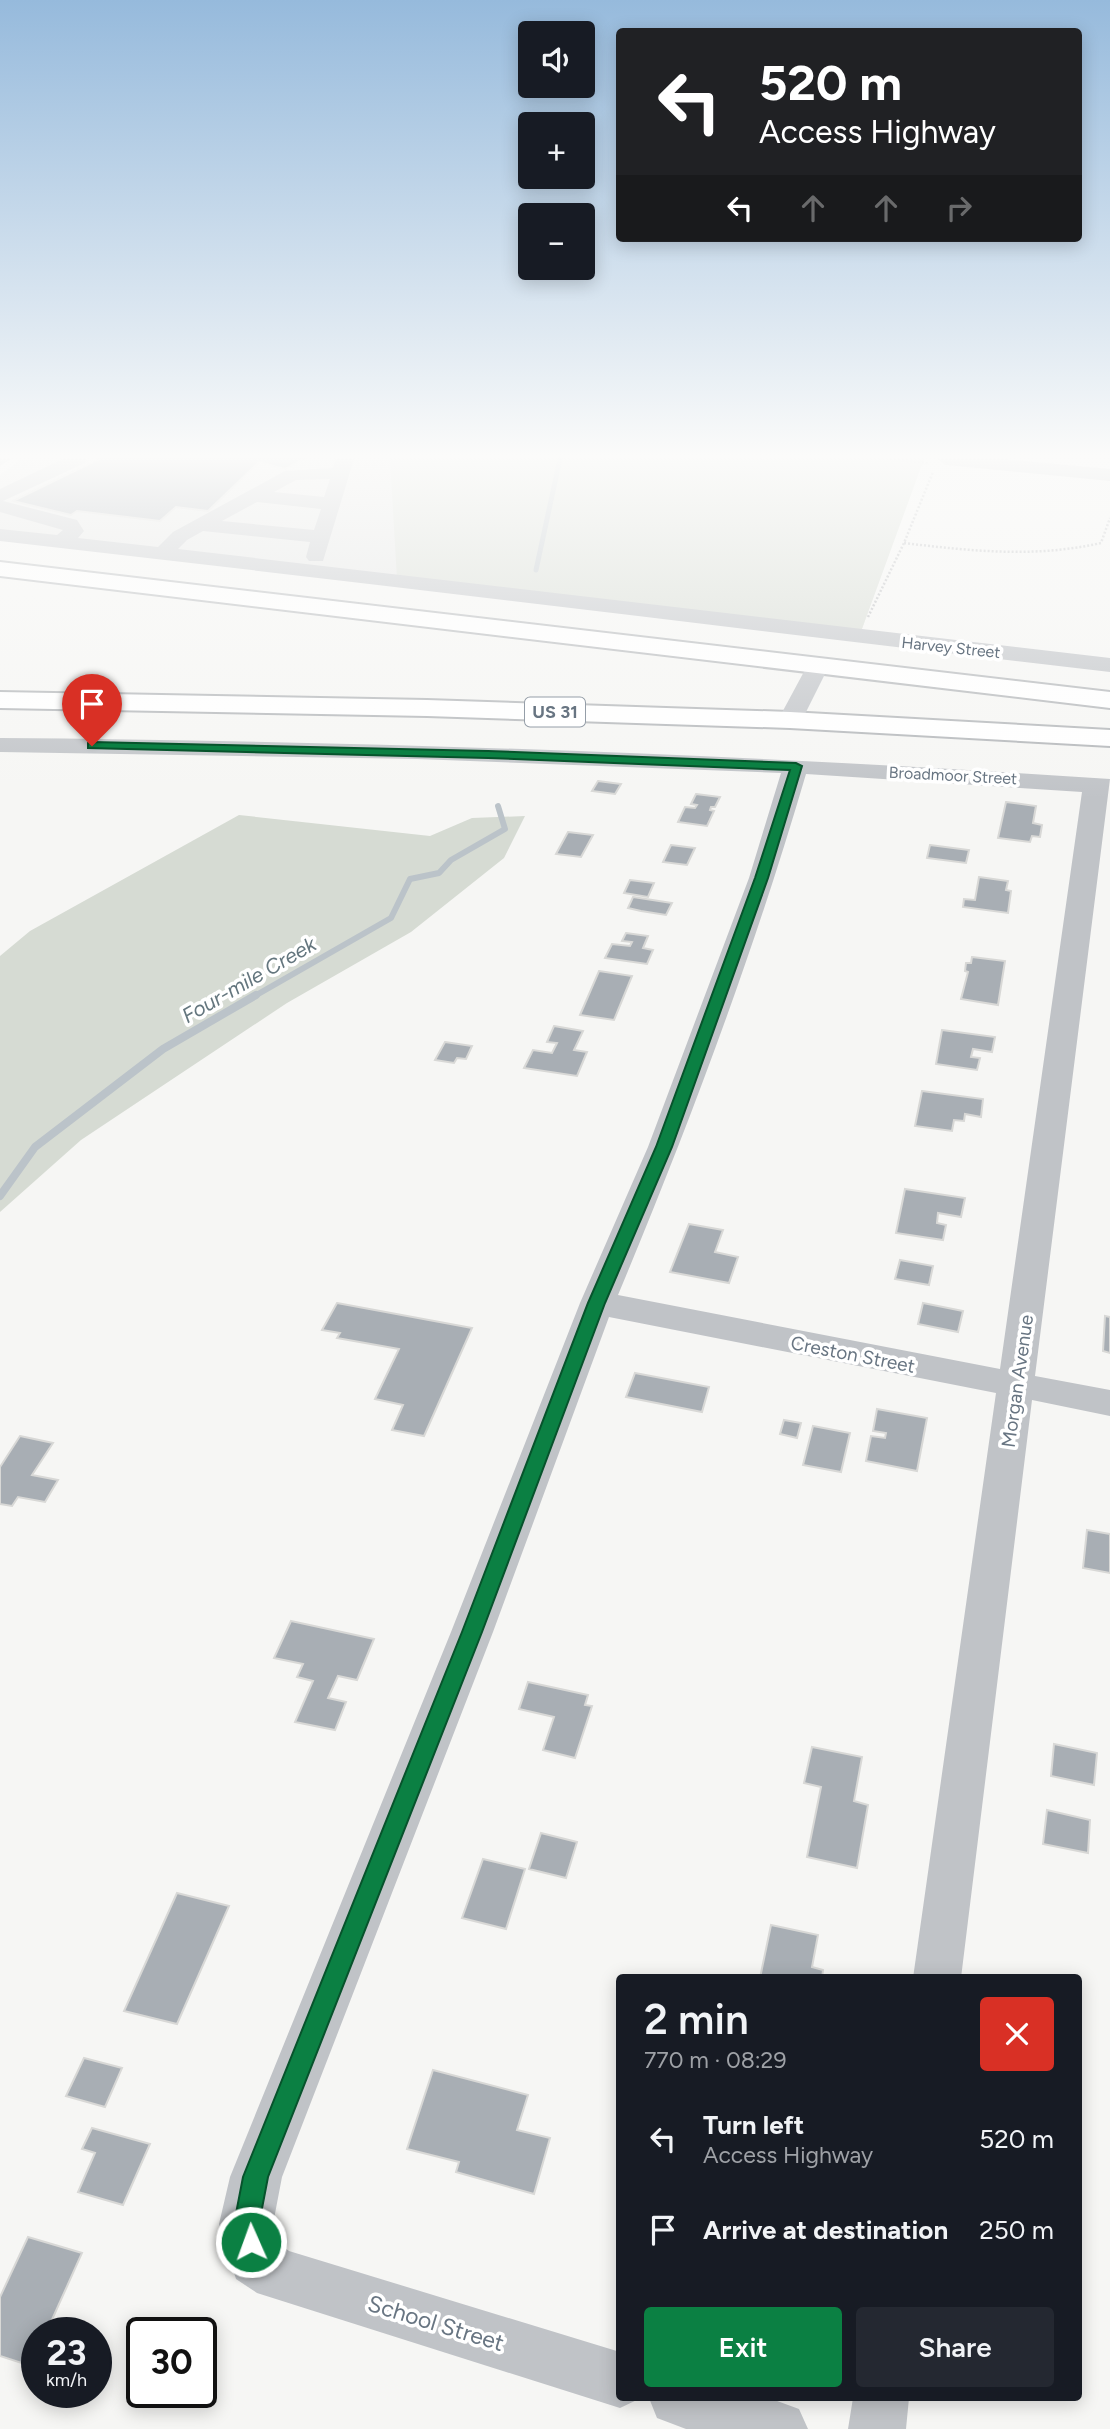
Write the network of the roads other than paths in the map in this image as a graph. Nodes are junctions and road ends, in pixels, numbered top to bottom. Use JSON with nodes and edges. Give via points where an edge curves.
{"nodes":[{"id":1,"x":28,"y":572,"type":"edge"},
{"id":2,"x":339,"y":572,"type":"edge"},
{"id":3,"x":1110,"y":665,"type":"edge"},
{"id":4,"x":818,"y":666,"type":"junction"},
{"id":5,"x":0,"y":700,"type":"edge"},
{"id":6,"x":1110,"y":700,"type":"edge"},
{"id":7,"x":790,"y":720,"type":"junction"},
{"id":8,"x":1110,"y":738,"type":"edge"},
{"id":9,"x":0,"y":745,"type":"edge"},
{"id":10,"x":796,"y":766,"type":"junction"},
{"id":11,"x":1103,"y":785,"type":"edge"},
{"id":12,"x":597,"y":1303,"type":"junction"},
{"id":13,"x":1016,"y":1385,"type":"junction"},
{"id":14,"x":1110,"y":1403,"type":"edge"},
{"id":15,"x":938,"y":1974,"type":"edge"},
{"id":16,"x":616,"y":2379,"type":"edge"},
{"id":17,"x":687,"y":2401,"type":"edge"},
{"id":18,"x":881,"y":2401,"type":"edge"},
{"id":19,"x":779,"y":2429,"type":"edge"},
{"id":20,"x":877,"y":2429,"type":"edge"}],
"edges":[{"from":1,"to":4,"type":"highway"},
{"from":2,"to":3,"type":"street","name":"Harvey Street"},
{"from":4,"to":6,"type":"highway"},
{"from":4,"to":7,"type":"street"},
{"from":5,"to":7,"type":"highway","number":"US 31"},
{"from":7,"to":8,"type":"highway","number":"US 31"},
{"from":9,"to":10,"type":"street","name":"Broadmoor Street"},
{"from":10,"to":11,"type":"street","name":"Broadmoor Street"},
{"from":10,"to":12,"type":"street","via":[[762,878],[664,1147]]},
{"from":11,"to":13,"type":"street","name":"Morgan Avenue"},
{"from":12,"to":13,"type":"street","name":"Creston Street"},
{"from":12,"to":16,"type":"street","name":"School Street","via":[[256,2177],[246,2224],[256,2260],[276,2274]]},
{"from":13,"to":14,"type":"street","name":"Creston Street"},
{"from":13,"to":15,"type":"street","name":"Morgan Avenue"},
{"from":17,"to":19,"type":"street"},
{"from":18,"to":20,"type":"street"}]}
